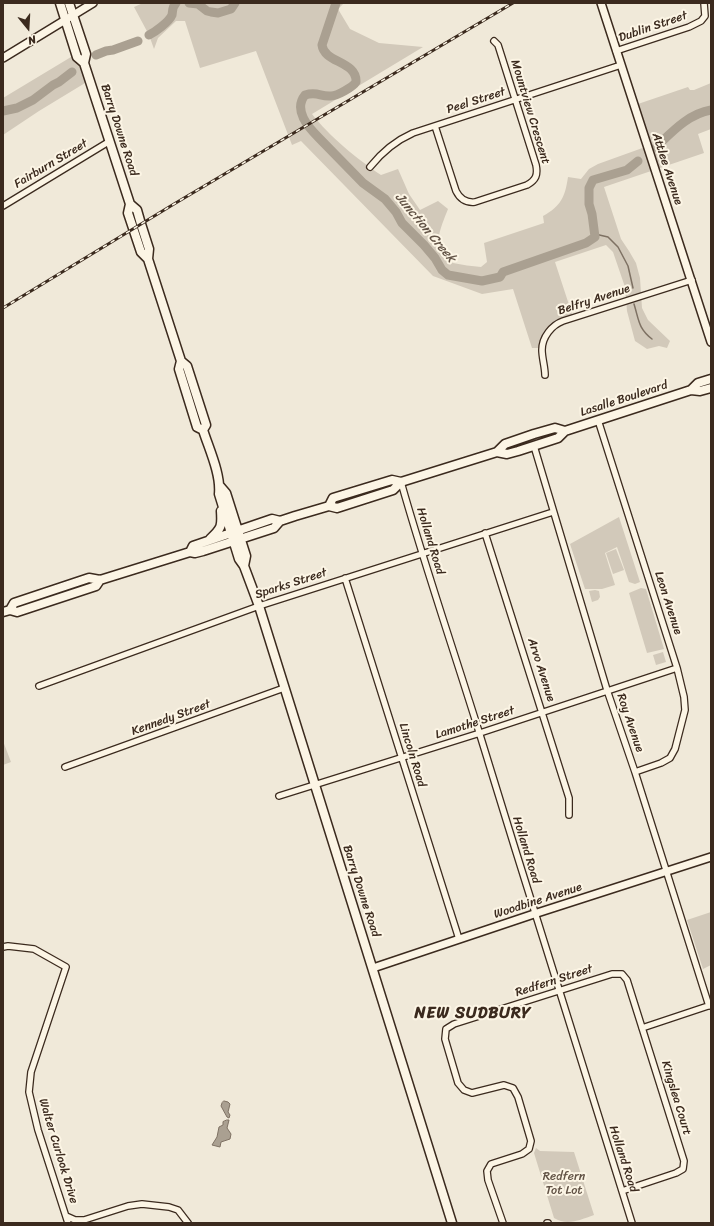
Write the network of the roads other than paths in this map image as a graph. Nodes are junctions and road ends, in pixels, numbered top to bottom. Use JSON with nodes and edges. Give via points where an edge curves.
{"nodes":[{"id":1,"x":60,"y":3,"type":"edge"},
{"id":2,"x":69,"y":3,"type":"edge"},
{"id":3,"x":93,"y":3,"type":"edge"},
{"id":4,"x":601,"y":3,"type":"edge"},
{"id":5,"x":704,"y":3,"type":"edge"},
{"id":6,"x":73,"y":15,"type":"junction"},
{"id":7,"x":66,"y":20,"type":"junction"},
{"id":8,"x":494,"y":41,"type":"dead end"},
{"id":9,"x":616,"y":51,"type":"junction"},
{"id":10,"x":3,"y":58,"type":"edge"},
{"id":11,"x":84,"y":63,"type":"junction"},
{"id":12,"x":621,"y":65,"type":"junction"},
{"id":13,"x":516,"y":100,"type":"junction"},
{"id":14,"x":435,"y":126,"type":"junction"},
{"id":15,"x":110,"y":141,"type":"junction"},
{"id":16,"x":370,"y":167,"type":"dead end"},
{"id":17,"x":3,"y":206,"type":"edge"},
{"id":18,"x":692,"y":280,"type":"junction"},
{"id":19,"x":711,"y":342,"type":"edge"},
{"id":20,"x":545,"y":375,"type":"dead end"},
{"id":21,"x":711,"y":379,"type":"edge"},
{"id":22,"x":711,"y":388,"type":"edge"},
{"id":23,"x":691,"y":390,"type":"junction"},
{"id":24,"x":598,"y":420,"type":"junction"},
{"id":25,"x":565,"y":430,"type":"junction"},
{"id":26,"x":534,"y":446,"type":"junction"},
{"id":27,"x":497,"y":452,"type":"junction"},
{"id":28,"x":401,"y":482,"type":"junction"},
{"id":29,"x":220,"y":486,"type":"junction"},
{"id":30,"x":221,"y":498,"type":"junction"},
{"id":31,"x":553,"y":512,"type":"junction"},
{"id":32,"x":234,"y":516,"type":"junction"},
{"id":33,"x":280,"y":521,"type":"junction"},
{"id":34,"x":259,"y":524,"type":"junction"},
{"id":35,"x":485,"y":533,"type":"junction"},
{"id":36,"x":236,"y":536,"type":"junction"},
{"id":37,"x":208,"y":541,"type":"junction"},
{"id":38,"x":190,"y":552,"type":"junction"},
{"id":39,"x":422,"y":554,"type":"junction"},
{"id":40,"x":345,"y":578,"type":"junction"},
{"id":41,"x":259,"y":606,"type":"junction"},
{"id":42,"x":6,"y":611,"type":"edge"},
{"id":43,"x":677,"y":668,"type":"junction"},
{"id":44,"x":39,"y":686,"type":"dead end"},
{"id":45,"x":284,"y":688,"type":"junction"},
{"id":46,"x":607,"y":690,"type":"junction"},
{"id":47,"x":542,"y":712,"type":"junction"},
{"id":48,"x":480,"y":733,"type":"junction"},
{"id":49,"x":402,"y":758,"type":"junction"},
{"id":50,"x":65,"y":767,"type":"dead end"},
{"id":51,"x":635,"y":772,"type":"junction"},
{"id":52,"x":314,"y":784,"type":"junction"},
{"id":53,"x":279,"y":796,"type":"dead end"},
{"id":54,"x":570,"y":815,"type":"dead end"},
{"id":55,"x":711,"y":857,"type":"edge"},
{"id":56,"x":666,"y":872,"type":"junction"},
{"id":57,"x":534,"y":914,"type":"junction"},
{"id":58,"x":458,"y":939,"type":"junction"},
{"id":59,"x":3,"y":947,"type":"edge"},
{"id":60,"x":373,"y":968,"type":"junction"},
{"id":61,"x":622,"y":974,"type":"joint"},
{"id":62,"x":559,"y":992,"type":"junction"},
{"id":63,"x":710,"y":1006,"type":"edge"},
{"id":64,"x":642,"y":1028,"type":"junction"},
{"id":65,"x":622,"y":1191,"type":"junction"},
{"id":66,"x":66,"y":1216,"type":"junction"},
{"id":67,"x":68,"y":1223,"type":"edge"},
{"id":68,"x":188,"y":1223,"type":"edge"},
{"id":69,"x":452,"y":1223,"type":"edge"},
{"id":70,"x":503,"y":1223,"type":"edge"},
{"id":71,"x":632,"y":1223,"type":"edge"}],
"edges":[{"from":1,"to":7,"type":"main road","name":"Barry Downe Road"},
{"from":2,"to":6,"type":"main road","name":"Barry Downe Road"},
{"from":3,"to":6,"type":"street"},
{"from":4,"to":9,"type":"street","name":"Attlee Avenue"},
{"from":5,"to":9,"type":"street","name":"Dublin Street","via":[[705,16],[698,23]]},
{"from":6,"to":7,"type":"street"},
{"from":6,"to":11,"type":"main road","name":"Barry Downe Road","via":[[86,54]]},
{"from":7,"to":10,"type":"street"},
{"from":7,"to":11,"type":"main road","name":"Barry Downe Road","via":[[78,57]]},
{"from":8,"to":13,"type":"street","name":"Mountview Crescent","via":[[498,45]]},
{"from":9,"to":12,"type":"street","name":"Attlee Avenue"},
{"from":11,"to":15,"type":"main road","name":"Barry Downe Road"},
{"from":12,"to":13,"type":"street","name":"Peel Street"},
{"from":12,"to":18,"type":"street","name":"Attlee Avenue"},
{"from":13,"to":14,"type":"street","name":"Peel Street"},
{"from":13,"to":14,"type":"street","name":"Mountview Crescent","via":[[538,172],[527,185],[475,202],[461,198],[456,191]]},
{"from":14,"to":16,"type":"street","name":"Peel Street","via":[[394,143]]},
{"from":15,"to":17,"type":"street","name":"Fairburn Street"},
{"from":15,"to":29,"type":"main road","name":"Barry Downe Road","via":[[130,204],[136,210],[149,249],[148,258],[180,361],[186,366],[206,425],[203,430]]},
{"from":18,"to":19,"type":"street","name":"Attlee Avenue"},
{"from":18,"to":20,"type":"street","name":"Belfry Avenue","via":[[554,325],[546,336],[542,348]]},
{"from":21,"to":23,"type":"main road","name":"Lasalle Boulevard","via":[[698,383]]},
{"from":22,"to":23,"type":"main road","name":"Lasalle Boulevard","via":[[700,392]]},
{"from":23,"to":24,"type":"main road","name":"Lasalle Boulevard"},
{"from":24,"to":25,"type":"main road","name":"Lasalle Boulevard"},
{"from":24,"to":43,"type":"street","name":"Leon Avenue"},
{"from":25,"to":26,"type":"main road","name":"Lasalle Boulevard","via":[[558,438]]},
{"from":25,"to":27,"type":"main road","name":"Lasalle Boulevard","via":[[555,428],[505,444]]},
{"from":26,"to":27,"type":"main road","name":"Lasalle Boulevard","via":[[507,454]]},
{"from":26,"to":31,"type":"street","name":"Roy Avenue"},
{"from":27,"to":28,"type":"main road","name":"Lasalle Boulevard"},
{"from":28,"to":33,"type":"main road","name":"Lasalle Boulevard","via":[[392,480],[333,498],[329,506]]},
{"from":28,"to":39,"type":"street","name":"Holland Road"},
{"from":29,"to":30,"type":"main road","name":"Barry Downe Road"},
{"from":29,"to":32,"type":"main road","name":"Barry Downe Road","via":[[226,493]]},
{"from":30,"to":36,"type":"main road","name":"Barry Downe Road"},
{"from":30,"to":37,"type":"main road","via":[[222,525]]},
{"from":31,"to":35,"type":"street","name":"Sparks Street"},
{"from":31,"to":46,"type":"street","name":"Roy Avenue"},
{"from":32,"to":34,"type":"main road","via":[[246,524]]},
{"from":32,"to":36,"type":"main road","name":"Barry Downe Road"},
{"from":33,"to":34,"type":"main road","name":"Lasalle Boulevard","via":[[272,519]]},
{"from":33,"to":36,"type":"main road","name":"Lasalle Boulevard","via":[[274,528]]},
{"from":34,"to":36,"type":"main road","name":"Lasalle Boulevard"},
{"from":35,"to":39,"type":"street","name":"Sparks Street"},
{"from":35,"to":47,"type":"street","name":"Arvo Avenue"},
{"from":36,"to":37,"type":"main road","name":"Lasalle Boulevard"},
{"from":36,"to":38,"type":"main road","name":"Lasalle Boulevard","via":[[195,553]]},
{"from":36,"to":41,"type":"main road","name":"Barry Downe Road","via":[[246,556],[244,566]]},
{"from":37,"to":38,"type":"main road","name":"Lasalle Boulevard","via":[[193,546]]},
{"from":38,"to":42,"type":"main road","name":"Lasalle Boulevard","via":[[100,580],[96,586],[17,612]]},
{"from":39,"to":40,"type":"street","name":"Sparks Street"},
{"from":39,"to":48,"type":"street","name":"Holland Road"},
{"from":40,"to":41,"type":"street","name":"Sparks Street"},
{"from":40,"to":49,"type":"street","name":"Lincoln Road"},
{"from":41,"to":44,"type":"street","name":"Sparks Street"},
{"from":41,"to":45,"type":"main road","name":"Barry Downe Road"},
{"from":43,"to":46,"type":"street","name":"Lamothe Street"},
{"from":43,"to":51,"type":"street","name":"Leon Avenue","via":[[685,710],[675,749],[670,758]]},
{"from":45,"to":50,"type":"street","name":"Kennedy Street"},
{"from":45,"to":52,"type":"main road","name":"Barry Downe Road"},
{"from":46,"to":47,"type":"street","name":"Lamothe Street"},
{"from":46,"to":51,"type":"street","name":"Roy Avenue"},
{"from":47,"to":48,"type":"street","name":"Lamothe Street"},
{"from":47,"to":54,"type":"street","name":"Arvo Avenue","via":[[569,798]]},
{"from":48,"to":49,"type":"street","name":"Lamothe Street"},
{"from":48,"to":57,"type":"street","name":"Holland Road"},
{"from":49,"to":52,"type":"street","name":"Lamothe Street"},
{"from":49,"to":58,"type":"street","name":"Lincoln Road"},
{"from":51,"to":56,"type":"street","name":"Roy Avenue"},
{"from":52,"to":53,"type":"street","name":"Lamothe Street"},
{"from":52,"to":60,"type":"main road","name":"Barry Downe Road"},
{"from":55,"to":56,"type":"street","name":"Woodbine Avenue"},
{"from":56,"to":57,"type":"street","name":"Woodbine Avenue"},
{"from":56,"to":63,"type":"street","name":"Roy Avenue"},
{"from":57,"to":58,"type":"street","name":"Woodbine Avenue"},
{"from":57,"to":62,"type":"street","name":"Holland Road"},
{"from":58,"to":60,"type":"street","name":"Woodbine Avenue"},
{"from":59,"to":66,"type":"street","name":"Walter Curlook Drive","via":[[34,949],[66,967],[31,1072],[29,1092],[38,1130]]},
{"from":60,"to":69,"type":"main road","name":"Barry Downe Road"},
{"from":61,"to":62,"type":"street","name":"Redfern Street","via":[[612,974]]},
{"from":61,"to":64,"type":"street","name":"Kingslea Court","via":[[627,980]]},
{"from":62,"to":65,"type":"street","name":"Holland Road"},
{"from":62,"to":70,"type":"street","name":"Redfern Street","via":[[454,1024],[446,1029],[445,1039],[458,1082],[464,1090],[472,1093],[504,1085],[513,1088],[531,1141],[529,1149],[522,1154],[491,1164],[487,1171]]},
{"from":63,"to":64,"type":"street"},
{"from":64,"to":65,"type":"street","name":"Kingslea Court","via":[[684,1161],[683,1169],[676,1173]]},
{"from":65,"to":71,"type":"street","name":"Holland Road"},
{"from":66,"to":67,"type":"street"},
{"from":66,"to":68,"type":"street","name":"Walter Curlook Drive","via":[[84,1220],[142,1204],[178,1210]]}]}
